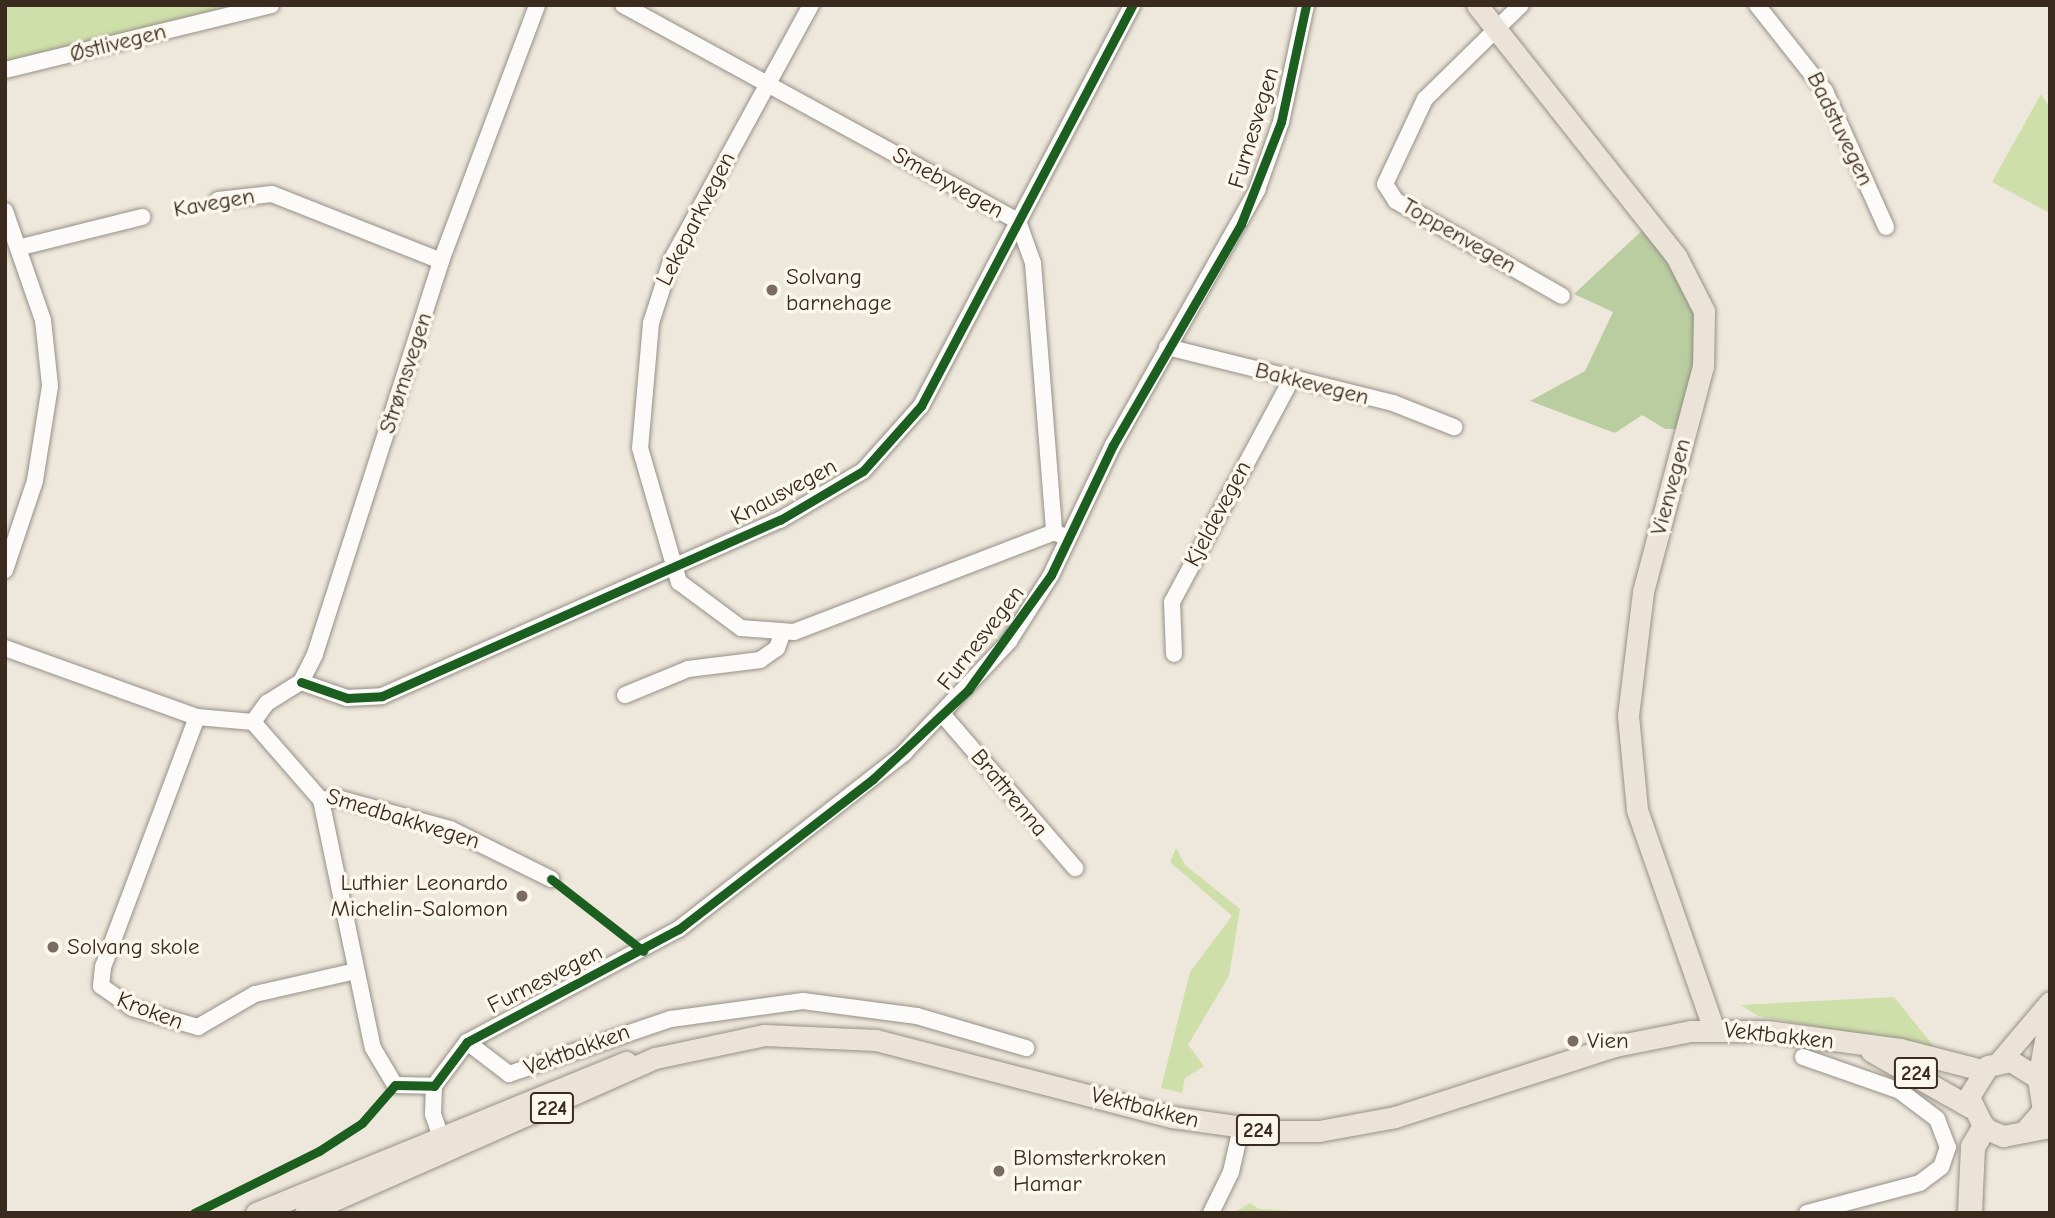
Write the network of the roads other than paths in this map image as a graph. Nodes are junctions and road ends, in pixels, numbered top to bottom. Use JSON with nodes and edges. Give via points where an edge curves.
{"nodes":[{"id":1,"x":271,"y":5,"type":"edge"},
{"id":2,"x":537,"y":5,"type":"edge"},
{"id":3,"x":624,"y":5,"type":"edge"},
{"id":4,"x":811,"y":5,"type":"edge"},
{"id":5,"x":1132,"y":5,"type":"edge"},
{"id":6,"x":1306,"y":5,"type":"edge"},
{"id":7,"x":1477,"y":5,"type":"edge"},
{"id":8,"x":1521,"y":5,"type":"edge"},
{"id":9,"x":1756,"y":5,"type":"edge"},
{"id":10,"x":1495,"y":27,"type":"junction"},
{"id":11,"x":5,"y":70,"type":"edge"},
{"id":12,"x":768,"y":84,"type":"junction"},
{"id":13,"x":218,"y":200,"type":"dead end"},
{"id":14,"x":5,"y":211,"type":"edge"},
{"id":15,"x":142,"y":217,"type":"dead end"},
{"id":16,"x":1018,"y":221,"type":"junction"},
{"id":17,"x":1886,"y":227,"type":"dead end"},
{"id":18,"x":21,"y":247,"type":"junction"},
{"id":19,"x":442,"y":261,"type":"junction"},
{"id":20,"x":1562,"y":296,"type":"dead end"},
{"id":21,"x":1167,"y":347,"type":"junction"},
{"id":22,"x":1291,"y":380,"type":"junction"},
{"id":23,"x":1454,"y":426,"type":"dead end"},
{"id":24,"x":1054,"y":532,"type":"junction"},
{"id":25,"x":1070,"y":540,"type":"junction"},
{"id":26,"x":675,"y":565,"type":"junction"},
{"id":27,"x":5,"y":570,"type":"edge"},
{"id":28,"x":782,"y":634,"type":"junction"},
{"id":29,"x":5,"y":648,"type":"edge"},
{"id":30,"x":1174,"y":654,"type":"dead end"},
{"id":31,"x":301,"y":682,"type":"junction"},
{"id":32,"x":625,"y":695,"type":"dead end"},
{"id":33,"x":944,"y":716,"type":"junction"},
{"id":34,"x":197,"y":717,"type":"junction"},
{"id":35,"x":253,"y":722,"type":"junction"},
{"id":36,"x":321,"y":800,"type":"junction"},
{"id":37,"x":1075,"y":868,"type":"dead end"},
{"id":38,"x":551,"y":879,"type":"dead end"},
{"id":39,"x":352,"y":972,"type":"junction"},
{"id":40,"x":2050,"y":1002,"type":"edge"},
{"id":41,"x":2050,"y":1013,"type":"edge"},
{"id":42,"x":1714,"y":1030,"type":"junction"},
{"id":43,"x":467,"y":1042,"type":"junction"},
{"id":44,"x":1859,"y":1045,"type":"junction"},
{"id":45,"x":1026,"y":1048,"type":"dead end"},
{"id":46,"x":1804,"y":1057,"type":"dead end"},
{"id":47,"x":1991,"y":1065,"type":"junction"},
{"id":48,"x":434,"y":1086,"type":"junction"},
{"id":49,"x":2044,"y":1087,"type":"edge"},
{"id":50,"x":1970,"y":1107,"type":"junction"},
{"id":51,"x":2050,"y":1127,"type":"edge"},
{"id":52,"x":1241,"y":1128,"type":"junction"},
{"id":53,"x":1984,"y":1128,"type":"junction"},
{"id":54,"x":2024,"y":1132,"type":"junction"},
{"id":55,"x":443,"y":1145,"type":"junction"},
{"id":56,"x":256,"y":1213,"type":"edge"},
{"id":57,"x":305,"y":1213,"type":"edge"},
{"id":58,"x":1211,"y":1213,"type":"edge"},
{"id":59,"x":1807,"y":1213,"type":"edge"},
{"id":60,"x":1970,"y":1213,"type":"edge"}],
"edges":[{"from":1,"to":11,"type":"street","name":"Østlivegen"},
{"from":2,"to":19,"type":"street","name":"Strømsvegen"},
{"from":3,"to":12,"type":"street","name":"Smebyvegen"},
{"from":4,"to":12,"type":"street","name":"Lekeparkvegen"},
{"from":5,"to":16,"type":"street","name":"Knausvegen"},
{"from":6,"to":21,"type":"street","name":"Furnesvegen","via":[[1265,170]]},
{"from":7,"to":10,"type":"main road","name":"Vienvegen"},
{"from":8,"to":10,"type":"street"},
{"from":9,"to":17,"type":"street","name":"Badstuvegen","via":[[1825,91]]},
{"from":10,"to":20,"type":"street","name":"Toppenvegen","via":[[1425,99],[1385,184],[1396,201]]},
{"from":10,"to":42,"type":"main road","name":"Vienvegen","via":[[1676,256],[1704,311],[1703,366],[1643,592],[1628,716],[1637,810]]},
{"from":12,"to":16,"type":"street","name":"Smebyvegen"},
{"from":12,"to":26,"type":"street","name":"Lekeparkvegen","via":[[671,261],[647,341],[640,448]]},
{"from":13,"to":19,"type":"street","name":"Kavegen","via":[[272,194]]},
{"from":14,"to":18,"type":"street"},
{"from":15,"to":18,"type":"street","name":"Kavegen"},
{"from":16,"to":24,"type":"street","name":"Smebyvegen","via":[[1033,263]]},
{"from":16,"to":26,"type":"street","name":"Knausvegen","via":[[944,367],[898,437],[817,501]]},
{"from":18,"to":27,"type":"street","via":[[43,320],[50,410]]},
{"from":19,"to":31,"type":"street","name":"Strømsvegen","via":[[336,593]]},
{"from":21,"to":22,"type":"street","name":"Bakkevegen"},
{"from":21,"to":25,"type":"street","name":"Furnesvegen"},
{"from":22,"to":23,"type":"street","name":"Bakkevegen","via":[[1393,404]]},
{"from":22,"to":30,"type":"street","name":"Kjeldevegen","via":[[1172,602]]},
{"from":24,"to":25,"type":"street"},
{"from":24,"to":28,"type":"street","name":"Lekeparkvegen"},
{"from":25,"to":33,"type":"street","name":"Furnesvegen","via":[[1009,641]]},
{"from":26,"to":28,"type":"street","name":"Lekeparkvegen","via":[[679,582],[717,615],[741,628]]},
{"from":26,"to":31,"type":"street","name":"Knausvegen","via":[[382,696],[347,698]]},
{"from":28,"to":32,"type":"street","via":[[777,649],[760,660],[688,669]]},
{"from":29,"to":34,"type":"street"},
{"from":31,"to":35,"type":"street","via":[[267,703]]},
{"from":33,"to":37,"type":"street","name":"Brattrenna"},
{"from":33,"to":43,"type":"street","name":"Furnesvegen","via":[[679,929]]},
{"from":34,"to":35,"type":"street"},
{"from":34,"to":39,"type":"street","name":"Kroken","via":[[101,986],[132,1008],[198,1027],[255,994]]},
{"from":35,"to":36,"type":"street","name":"Smedbakkvegen"},
{"from":36,"to":38,"type":"street","name":"Smedbakkvegen","via":[[338,798],[450,829]]},
{"from":36,"to":39,"type":"street"},
{"from":39,"to":48,"type":"street","via":[[383,1071],[395,1085]]},
{"from":40,"to":47,"type":"main road"},
{"from":41,"to":49,"type":"main road"},
{"from":42,"to":44,"type":"main road","name":"Vektbakken","number":"224"},
{"from":42,"to":52,"type":"main road","name":"Vektbakken","number":"224","via":[[1615,1046],[1395,1116],[1319,1131]]},
{"from":43,"to":45,"type":"street","name":"Vektbakken","via":[[509,1074],[671,1018],[803,1001],[918,1016]]},
{"from":43,"to":48,"type":"street","name":"Furnesvegen"},
{"from":44,"to":47,"type":"main road","name":"Vektbakken","number":"224"},
{"from":44,"to":50,"type":"main road","name":"Vektbakken","number":"224"},
{"from":46,"to":59,"type":"street","via":[[1900,1091],[1937,1119],[1948,1147],[1941,1167],[1920,1183]]},
{"from":47,"to":49,"type":"main road","number":"224","via":[[2022,1064]]},
{"from":47,"to":50,"type":"main road","number":"224","via":[[1971,1087]]},
{"from":48,"to":55,"type":"street"},
{"from":49,"to":54,"type":"main road","via":[[2039,1118]]},
{"from":50,"to":53,"type":"main road","number":"224"},
{"from":51,"to":54,"type":"main road"},
{"from":52,"to":55,"type":"main road","name":"Vektbakken","number":"224","via":[[1125,1106],[876,1040],[764,1035],[655,1058]]},
{"from":52,"to":58,"type":"street","via":[[1231,1172]]},
{"from":53,"to":54,"type":"main road","via":[[2003,1136]]},
{"from":53,"to":60,"type":"highway","via":[[1972,1154]]},
{"from":55,"to":56,"type":"main road","number":"224"},
{"from":55,"to":57,"type":"main road","number":"224"}]}
